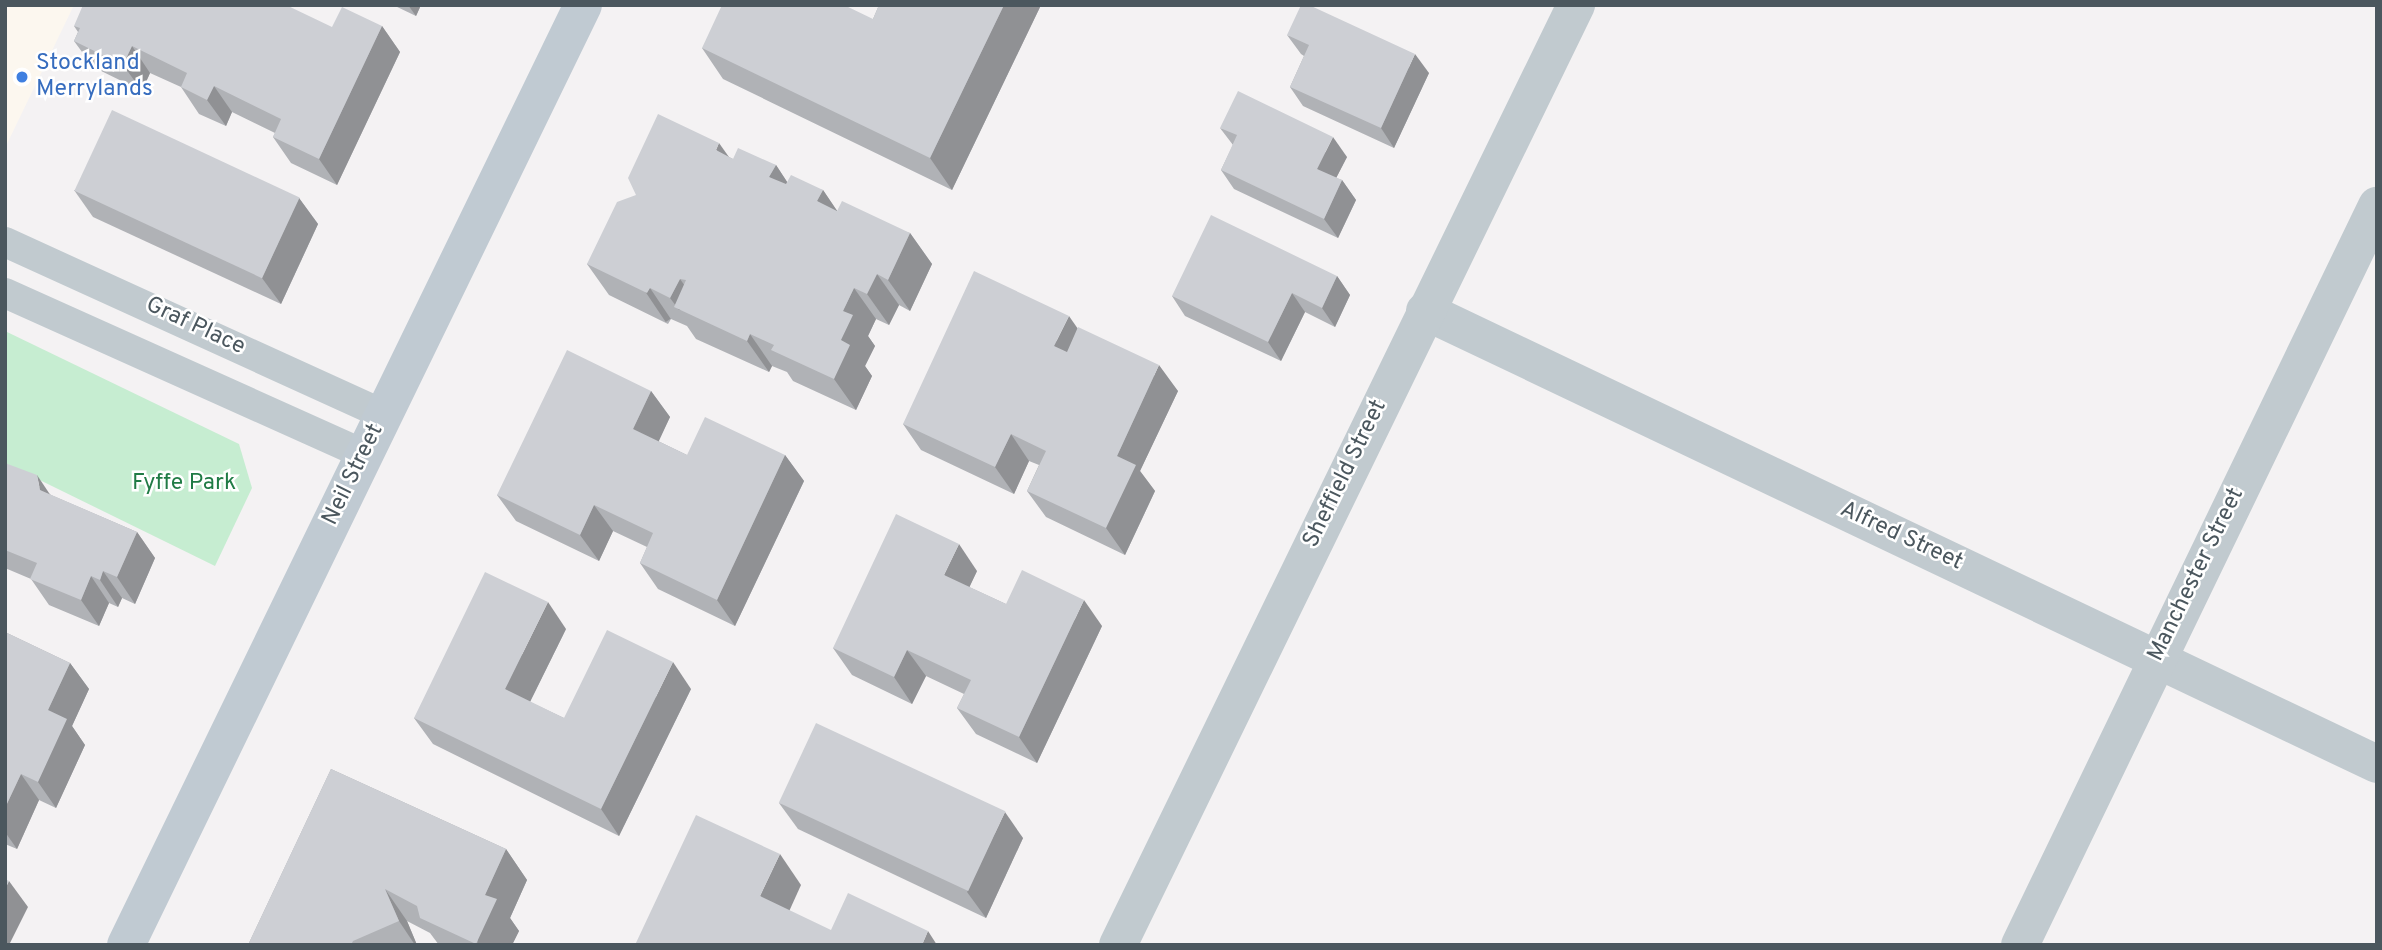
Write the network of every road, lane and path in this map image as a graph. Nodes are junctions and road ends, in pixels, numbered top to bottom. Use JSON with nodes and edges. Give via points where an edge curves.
{"nodes":[{"id":1,"x":583,"y":5,"type":"edge"},
{"id":2,"x":1576,"y":5,"type":"edge"},
{"id":3,"x":2377,"y":206,"type":"edge"},
{"id":4,"x":5,"y":242,"type":"edge"},
{"id":5,"x":5,"y":293,"type":"edge"},
{"id":6,"x":1425,"y":311,"type":"junction"},
{"id":7,"x":384,"y":415,"type":"junction"},
{"id":8,"x":365,"y":455,"type":"junction"},
{"id":9,"x":2157,"y":658,"type":"junction"},
{"id":10,"x":2377,"y":764,"type":"edge"},
{"id":11,"x":127,"y":945,"type":"edge"},
{"id":12,"x":1118,"y":945,"type":"edge"},
{"id":13,"x":2020,"y":945,"type":"edge"}],
"edges":[{"from":1,"to":7,"type":"main road","name":"Neil Street"},
{"from":2,"to":6,"type":"street","name":"Sheffield Street"},
{"from":3,"to":9,"type":"street","name":"Manchester Street"},
{"from":4,"to":7,"type":"lane","name":"Graf Place"},
{"from":5,"to":8,"type":"lane","name":"Graf Place"},
{"from":6,"to":9,"type":"street","name":"Alfred Street"},
{"from":6,"to":12,"type":"street","name":"Sheffield Street"},
{"from":7,"to":8,"type":"main road","name":"Neil Street"},
{"from":8,"to":11,"type":"main road","name":"Neil Street"},
{"from":9,"to":10,"type":"street","name":"Alfred Street"},
{"from":9,"to":13,"type":"street","name":"Manchester Street"}]}
